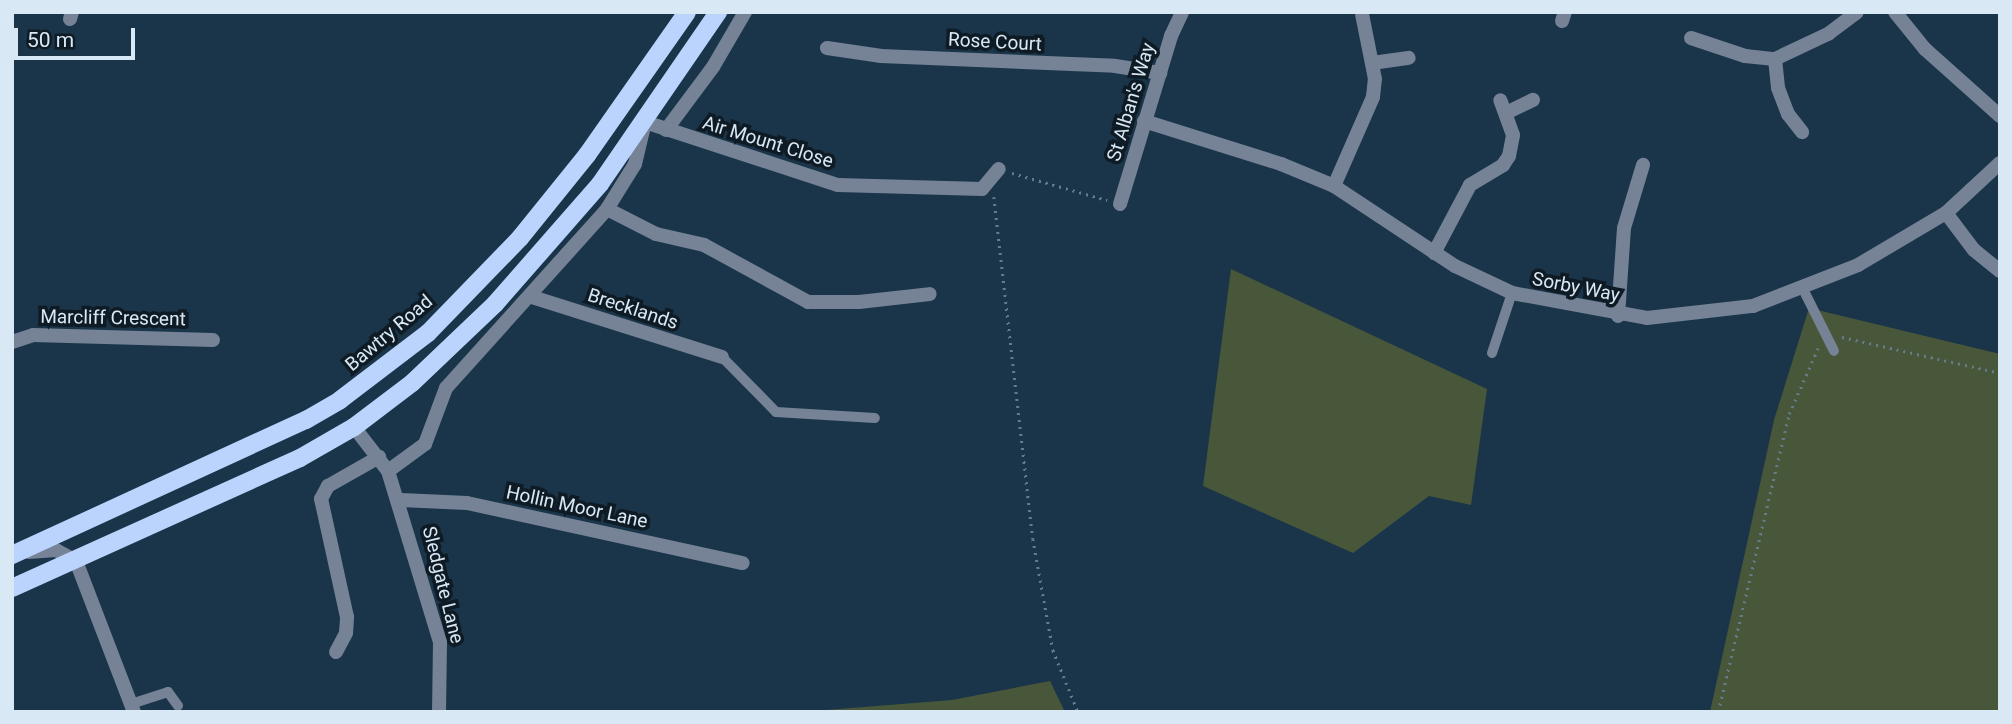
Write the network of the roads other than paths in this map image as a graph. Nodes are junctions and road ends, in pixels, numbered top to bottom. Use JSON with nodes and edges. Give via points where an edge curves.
{"nodes":[{"id":1,"x":687,"y":12,"type":"edge"},
{"id":2,"x":718,"y":12,"type":"edge"},
{"id":3,"x":745,"y":12,"type":"edge"},
{"id":4,"x":1182,"y":12,"type":"edge"},
{"id":5,"x":1857,"y":12,"type":"edge"},
{"id":6,"x":1895,"y":12,"type":"edge"},
{"id":7,"x":1362,"y":14,"type":"dead end"},
{"id":8,"x":1690,"y":38,"type":"dead end"},
{"id":9,"x":827,"y":48,"type":"dead end"},
{"id":10,"x":1409,"y":58,"type":"dead end"},
{"id":11,"x":1775,"y":59,"type":"junction"},
{"id":12,"x":1372,"y":63,"type":"junction"},
{"id":13,"x":1160,"y":73,"type":"junction"},
{"id":14,"x":1533,"y":100,"type":"dead end"},
{"id":15,"x":2000,"y":116,"type":"edge"},
{"id":16,"x":1144,"y":121,"type":"junction"},
{"id":17,"x":645,"y":122,"type":"junction"},
{"id":18,"x":666,"y":130,"type":"junction"},
{"id":19,"x":1802,"y":132,"type":"dead end"},
{"id":20,"x":2000,"y":163,"type":"edge"},
{"id":21,"x":1643,"y":165,"type":"dead end"},
{"id":22,"x":999,"y":169,"type":"road end"},
{"id":23,"x":1334,"y":186,"type":"junction"},
{"id":24,"x":1120,"y":204,"type":"road end"},
{"id":25,"x":607,"y":209,"type":"junction"},
{"id":26,"x":1946,"y":213,"type":"junction"},
{"id":27,"x":1434,"y":253,"type":"junction"},
{"id":28,"x":2000,"y":271,"type":"edge"},
{"id":29,"x":1802,"y":289,"type":"junction"},
{"id":30,"x":1512,"y":293,"type":"junction"},
{"id":31,"x":930,"y":294,"type":"dead end"},
{"id":32,"x":532,"y":297,"type":"junction"},
{"id":33,"x":1618,"y":316,"type":"junction"},
{"id":34,"x":14,"y":340,"type":"edge"},
{"id":35,"x":214,"y":340,"type":"dead end"},
{"id":36,"x":1834,"y":351,"type":"dead end"},
{"id":37,"x":1492,"y":353,"type":"dead end"},
{"id":38,"x":722,"y":358,"type":"joint"},
{"id":39,"x":875,"y":418,"type":"dead end"},
{"id":40,"x":354,"y":427,"type":"junction"},
{"id":41,"x":379,"y":457,"type":"junction"},
{"id":42,"x":388,"y":471,"type":"junction"},
{"id":43,"x":401,"y":500,"type":"junction"},
{"id":44,"x":107,"y":513,"type":"junction"},
{"id":45,"x":182,"y":513,"type":"junction"},
{"id":46,"x":14,"y":554,"type":"edge"},
{"id":47,"x":76,"y":561,"type":"junction"},
{"id":48,"x":743,"y":563,"type":"dead end"},
{"id":49,"x":12,"y":588,"type":"edge"},
{"id":50,"x":336,"y":652,"type":"dead end"},
{"id":51,"x":178,"y":706,"type":"dead end"},
{"id":52,"x":133,"y":708,"type":"edge"},
{"id":53,"x":439,"y":712,"type":"edge"}],
"edges":[{"from":1,"to":44,"type":"main road","name":"Bawtry Road","via":[[587,155],[520,238],[428,333],[306,420]]},
{"from":2,"to":17,"type":"main road"},
{"from":3,"to":18,"type":"street","via":[[713,67]]},
{"from":4,"to":13,"type":"street","name":"St Alban's Way"},
{"from":5,"to":11,"type":"street","via":[[1828,34]]},
{"from":6,"to":15,"type":"street","via":[[1925,49]]},
{"from":7,"to":12,"type":"street"},
{"from":8,"to":11,"type":"street","via":[[1745,56]]},
{"from":9,"to":13,"type":"street","name":"Rose Court","via":[[881,56],[1115,66]]},
{"from":10,"to":12,"type":"street"},
{"from":11,"to":19,"type":"street","via":[[1788,114]]},
{"from":12,"to":23,"type":"street","via":[[1375,79],[1368,115]]},
{"from":13,"to":16,"type":"street","name":"St Alban's Way"},
{"from":14,"to":27,"type":"street","via":[[1503,107],[1513,135],[1509,156],[1503,166],[1470,185]]},
{"from":16,"to":23,"type":"street","name":"Sorby Way","via":[[1281,164]]},
{"from":16,"to":24,"type":"street","name":"St Alban's Way"},
{"from":17,"to":18,"type":"street","name":"Air Mount Close"},
{"from":17,"to":25,"type":"street","via":[[635,164]]},
{"from":17,"to":40,"type":"main road","via":[[600,184],[495,304],[443,356]]},
{"from":18,"to":22,"type":"street","name":"Air Mount Close","via":[[838,185],[982,189]]},
{"from":20,"to":26,"type":"street","name":"Sorby Way"},
{"from":21,"to":33,"type":"street","via":[[1624,228]]},
{"from":23,"to":27,"type":"street","name":"Sorby Way"},
{"from":25,"to":31,"type":"street","via":[[656,234],[704,245],[808,302]]},
{"from":25,"to":32,"type":"street"},
{"from":26,"to":28,"type":"street","via":[[1974,250]]},
{"from":26,"to":29,"type":"street","name":"Sorby Way","via":[[1888,250]]},
{"from":27,"to":30,"type":"street","name":"Sorby Way"},
{"from":29,"to":33,"type":"street","name":"Sorby Way","via":[[1754,306],[1711,314]]},
{"from":29,"to":36,"type":"lane"},
{"from":30,"to":33,"type":"street","name":"Sorby Way"},
{"from":30,"to":37,"type":"lane"},
{"from":32,"to":38,"type":"street","name":"Brecklands"},
{"from":32,"to":42,"type":"street","via":[[446,388],[425,444]]},
{"from":34,"to":35,"type":"street","name":"Marcliff Crescent","via":[[33,334]]},
{"from":38,"to":39,"type":"lane","via":[[776,412]]},
{"from":40,"to":41,"type":"street"},
{"from":40,"to":45,"type":"main road"},
{"from":41,"to":42,"type":"street"},
{"from":41,"to":50,"type":"street","via":[[328,486],[321,499],[347,617],[346,633]]},
{"from":42,"to":43,"type":"street","name":"Sledgate Lane"},
{"from":43,"to":48,"type":"street","name":"Hollin Moor Lane","via":[[467,503]]},
{"from":43,"to":53,"type":"street","name":"Sledgate Lane","via":[[440,642]]},
{"from":44,"to":45,"type":"main road","via":[[120,529]]},
{"from":44,"to":46,"type":"main road","name":"Bawtry Road"},
{"from":45,"to":47,"type":"main road"},
{"from":46,"to":47,"type":"street","via":[[56,550]]},
{"from":47,"to":49,"type":"main road"},
{"from":47,"to":52,"type":"street"},
{"from":51,"to":52,"type":"lane","via":[[168,692]]}]}
